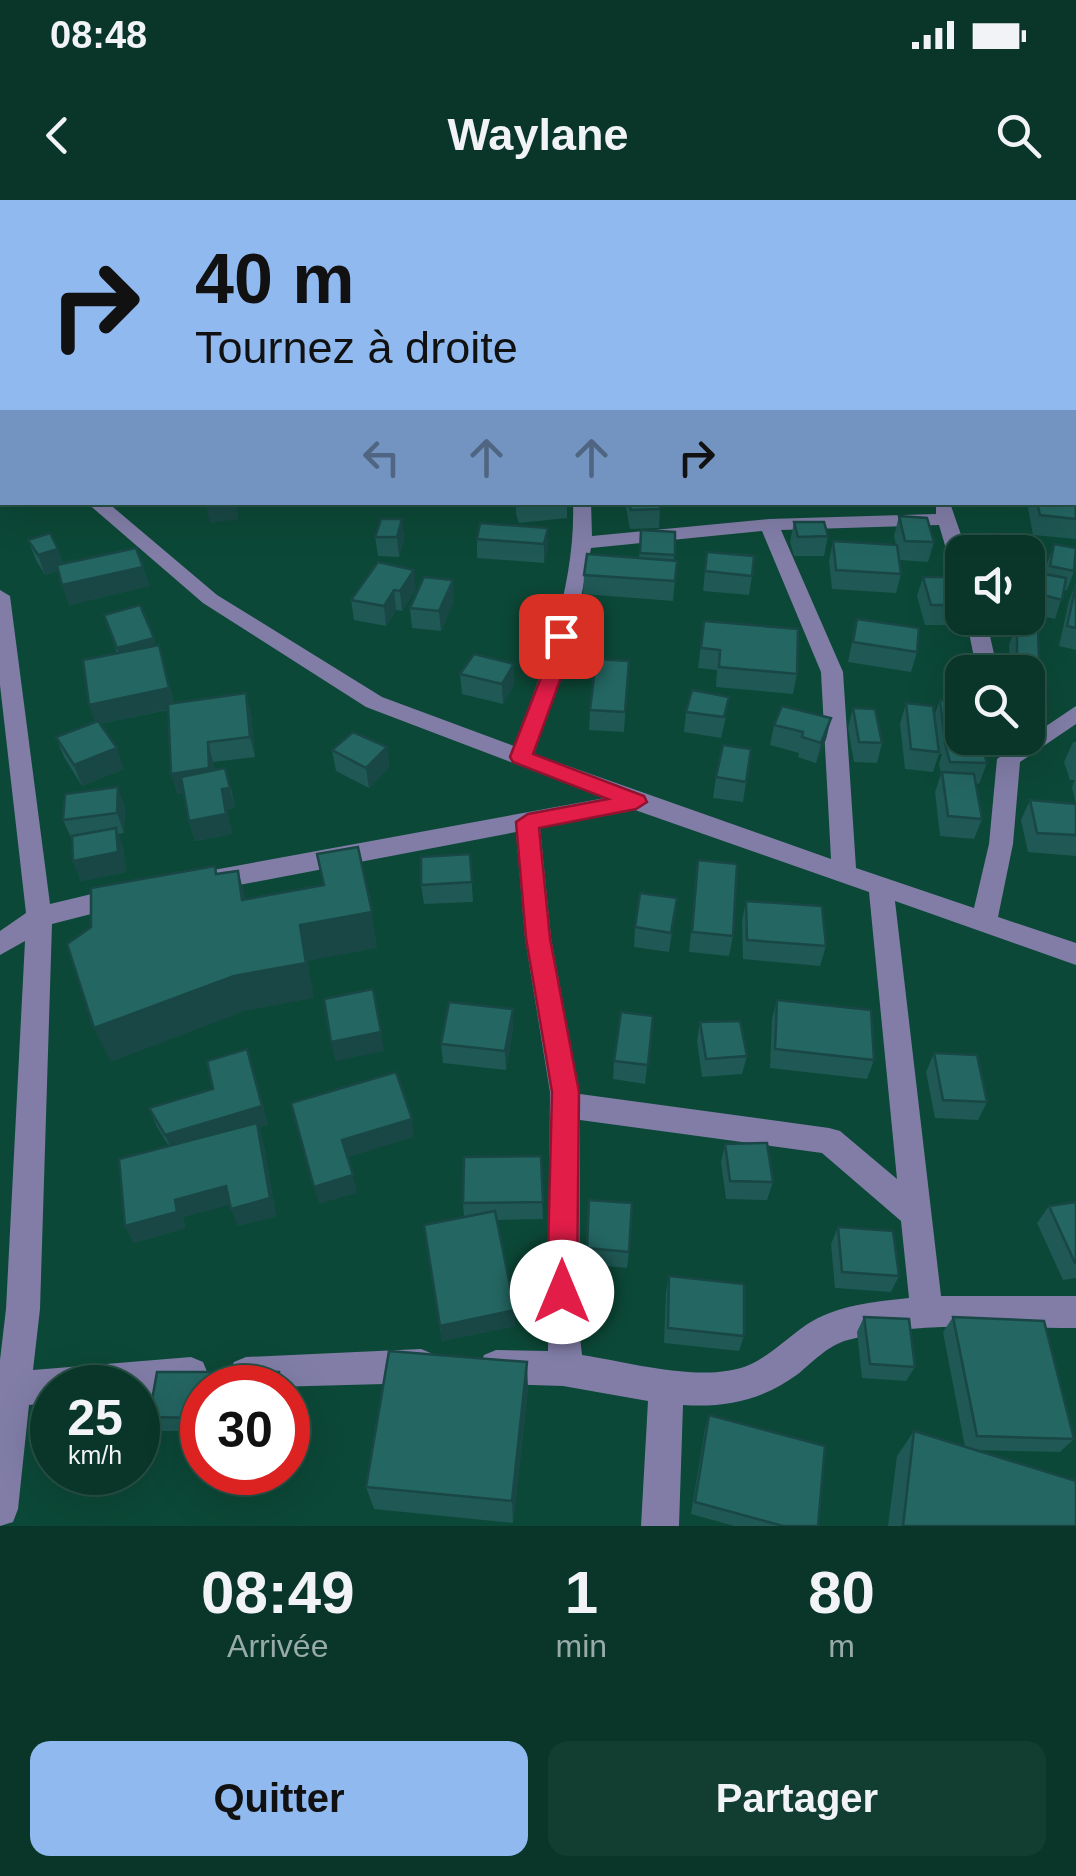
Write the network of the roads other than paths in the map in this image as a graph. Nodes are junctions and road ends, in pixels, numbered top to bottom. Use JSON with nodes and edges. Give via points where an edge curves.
{"nodes":[{"id":1,"x":100,"y":505,"type":"edge"},
{"id":2,"x":582,"y":505,"type":"edge"},
{"id":3,"x":944,"y":511,"type":"edge"},
{"id":4,"x":769,"y":525,"type":"junction"},
{"id":5,"x":951,"y":535,"type":"edge"},
{"id":6,"x":582,"y":543,"type":"junction"},
{"id":7,"x":0,"y":596,"type":"edge"},
{"id":8,"x":1076,"y":713,"type":"edge"},
{"id":9,"x":1045,"y":728,"type":"edge"},
{"id":10,"x":1006,"y":755,"type":"edge"},
{"id":11,"x":521,"y":757,"type":"junction"},
{"id":12,"x":636,"y":802,"type":"junction"},
{"id":13,"x":528,"y":822,"type":"junction"},
{"id":14,"x":844,"y":874,"type":"junction"},
{"id":15,"x":187,"y":885,"type":"edge"},
{"id":16,"x":881,"y":887,"type":"junction"},
{"id":17,"x":149,"y":892,"type":"edge"},
{"id":18,"x":39,"y":917,"type":"junction"},
{"id":19,"x":984,"y":924,"type":"junction"},
{"id":20,"x":0,"y":946,"type":"edge"},
{"id":21,"x":1076,"y":954,"type":"edge"},
{"id":22,"x":564,"y":1106,"type":"junction"},
{"id":23,"x":916,"y":1214,"type":"junction"},
{"id":24,"x":1076,"y":1312,"type":"edge"},
{"id":25,"x":927,"y":1315,"type":"junction"},
{"id":26,"x":567,"y":1369,"type":"junction"},
{"id":27,"x":666,"y":1387,"type":"junction"},
{"id":28,"x":13,"y":1389,"type":"junction"},
{"id":29,"x":0,"y":1508,"type":"edge"},
{"id":30,"x":660,"y":1526,"type":"edge"}],
"edges":[{"from":1,"to":11,"type":"street","via":[[210,598],[312,665],[374,702]]},
{"from":2,"to":6,"type":"street"},
{"from":3,"to":4,"type":"street"},
{"from":3,"to":5,"type":"street"},
{"from":4,"to":6,"type":"street"},
{"from":4,"to":14,"type":"street","via":[[832,672]]},
{"from":6,"to":11,"type":"street","via":[[553,672]]},
{"from":7,"to":18,"type":"street"},
{"from":8,"to":9,"type":"street"},
{"from":10,"to":19,"type":"street","via":[[1001,844]]},
{"from":11,"to":12,"type":"street"},
{"from":12,"to":13,"type":"street"},
{"from":12,"to":14,"type":"street"},
{"from":13,"to":15,"type":"street"},
{"from":13,"to":22,"type":"street"},
{"from":14,"to":16,"type":"street"},
{"from":16,"to":19,"type":"street"},
{"from":16,"to":23,"type":"street"},
{"from":17,"to":18,"type":"street"},
{"from":18,"to":20,"type":"street"},
{"from":18,"to":28,"type":"street","via":[[23,1309]]},
{"from":19,"to":21,"type":"street"},
{"from":22,"to":23,"type":"street","via":[[830,1141]]},
{"from":22,"to":26,"type":"street"},
{"from":23,"to":25,"type":"street"},
{"from":24,"to":25,"type":"street"},
{"from":25,"to":27,"type":"street","via":[[827,1331],[790,1362],[740,1386]]},
{"from":26,"to":27,"type":"street"},
{"from":26,"to":28,"type":"street","via":[[185,1374]]},
{"from":27,"to":30,"type":"street"},
{"from":28,"to":29,"type":"street"}]}
